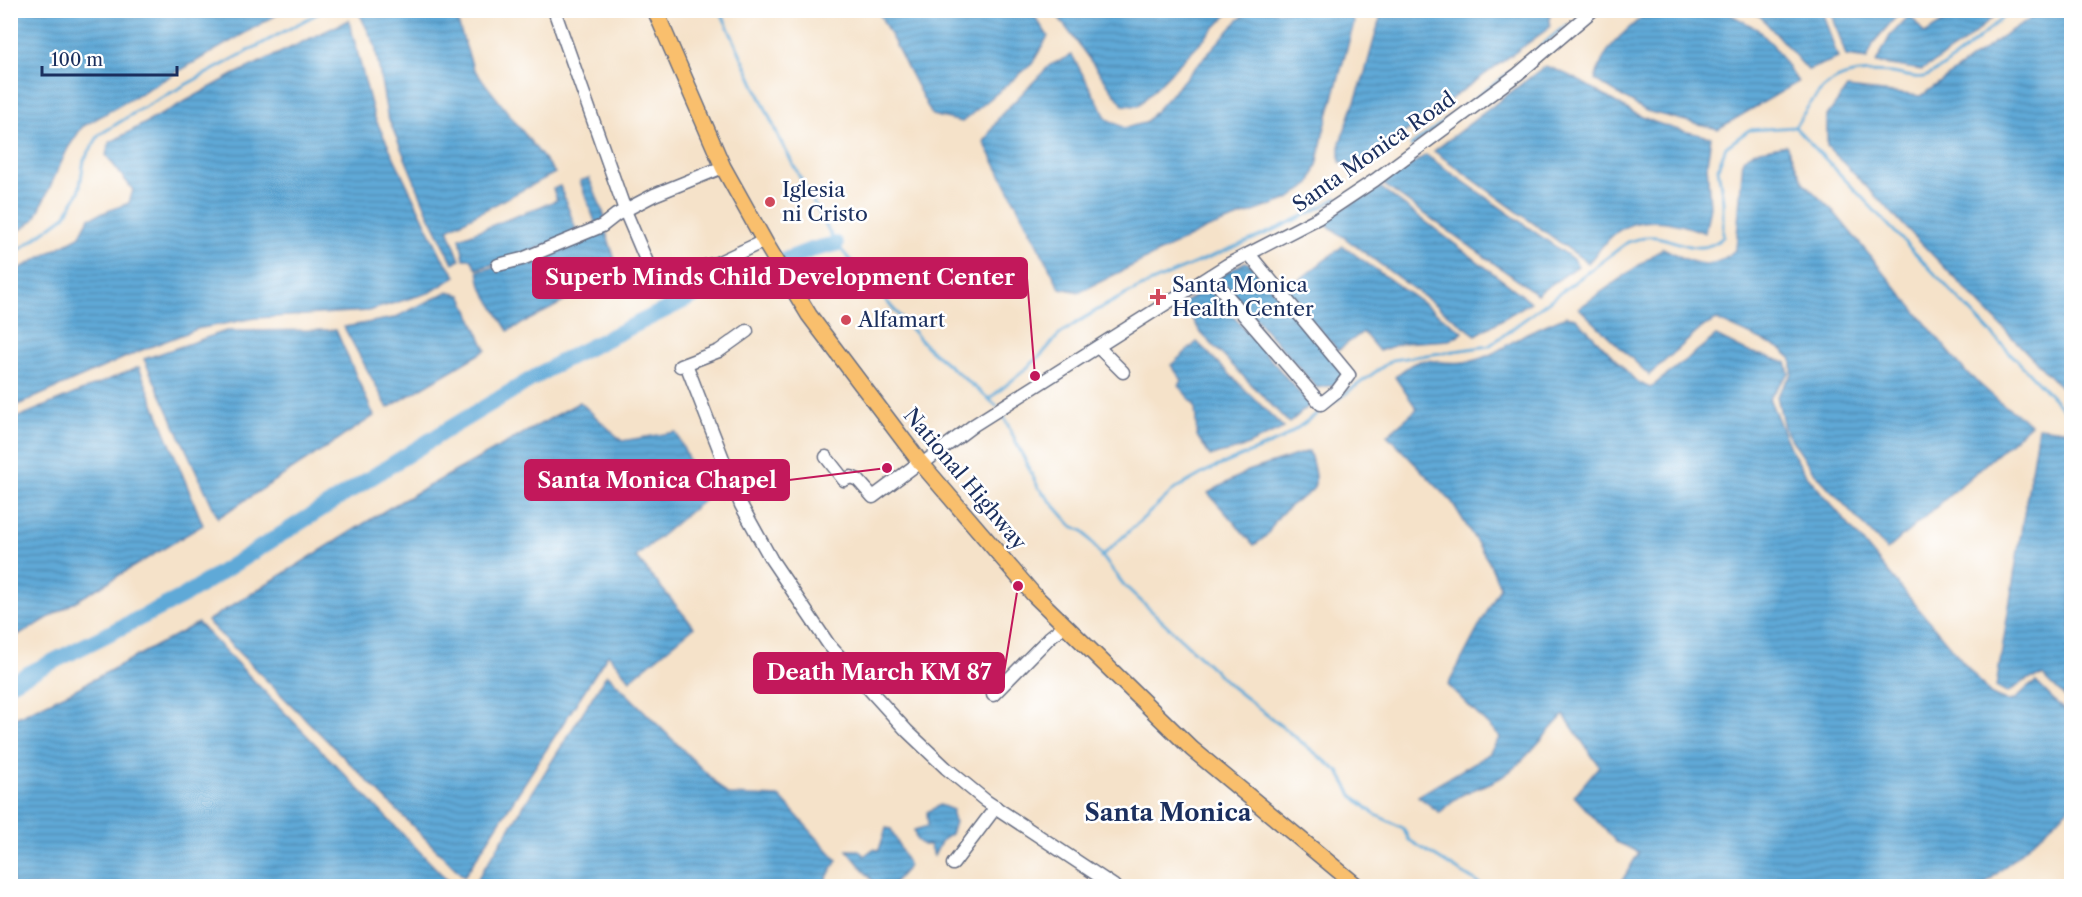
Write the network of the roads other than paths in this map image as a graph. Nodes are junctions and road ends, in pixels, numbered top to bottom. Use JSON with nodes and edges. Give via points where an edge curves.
{"nodes":[{"id":1,"x":554,"y":10,"type":"edge"},
{"id":2,"x":655,"y":10,"type":"edge"},
{"id":3,"x":1593,"y":10,"type":"edge"},
{"id":4,"x":723,"y":167,"type":"junction"},
{"id":5,"x":625,"y":209,"type":"junction"},
{"id":6,"x":765,"y":242,"type":"junction"},
{"id":7,"x":1249,"y":254,"type":"junction"},
{"id":8,"x":498,"y":265,"type":"dead end"},
{"id":9,"x":1210,"y":276,"type":"junction"},
{"id":10,"x":747,"y":331,"type":"dead end"},
{"id":11,"x":1098,"y":347,"type":"junction"},
{"id":12,"x":1123,"y":372,"type":"dead end"},
{"id":13,"x":826,"y":457,"type":"dead end"},
{"id":14,"x":921,"y":463,"type":"junction"},
{"id":15,"x":1065,"y":625,"type":"junction"},
{"id":16,"x":993,"y":695,"type":"dead end"},
{"id":17,"x":996,"y":807,"type":"junction"},
{"id":18,"x":952,"y":864,"type":"dead end"},
{"id":19,"x":1114,"y":886,"type":"edge"},
{"id":20,"x":1357,"y":886,"type":"edge"}],
"edges":[{"from":1,"to":5,"type":"street"},
{"from":2,"to":4,"type":"main road","name":"National Highway"},
{"from":3,"to":7,"type":"street","name":"Santa Monica Road","via":[[1518,74],[1391,169],[1318,218]]},
{"from":4,"to":5,"type":"street"},
{"from":4,"to":6,"type":"main road","name":"National Highway"},
{"from":5,"to":6,"type":"street","via":[[649,267],[664,277],[717,263]]},
{"from":5,"to":8,"type":"street","via":[[602,226]]},
{"from":6,"to":14,"type":"main road","name":"National Highway","via":[[799,300]]},
{"from":7,"to":9,"type":"street","name":"Santa Monica Road"},
{"from":7,"to":9,"type":"street","via":[[1349,375],[1320,405]]},
{"from":9,"to":11,"type":"street","name":"Santa Monica Road"},
{"from":10,"to":17,"type":"street","via":[[719,351],[683,365],[741,505],[771,559],[829,645],[907,731]]},
{"from":11,"to":12,"type":"street"},
{"from":11,"to":14,"type":"street","name":"Santa Monica Road"},
{"from":13,"to":14,"type":"street","name":"Santa Monica Road","via":[[844,480],[858,480],[873,497]]},
{"from":14,"to":15,"type":"main road","name":"National Highway","via":[[1034,595]]},
{"from":15,"to":16,"type":"street"},
{"from":15,"to":20,"type":"main road","name":"National Highway","via":[[1192,749]]},
{"from":17,"to":18,"type":"street"},
{"from":17,"to":19,"type":"street"}]}
